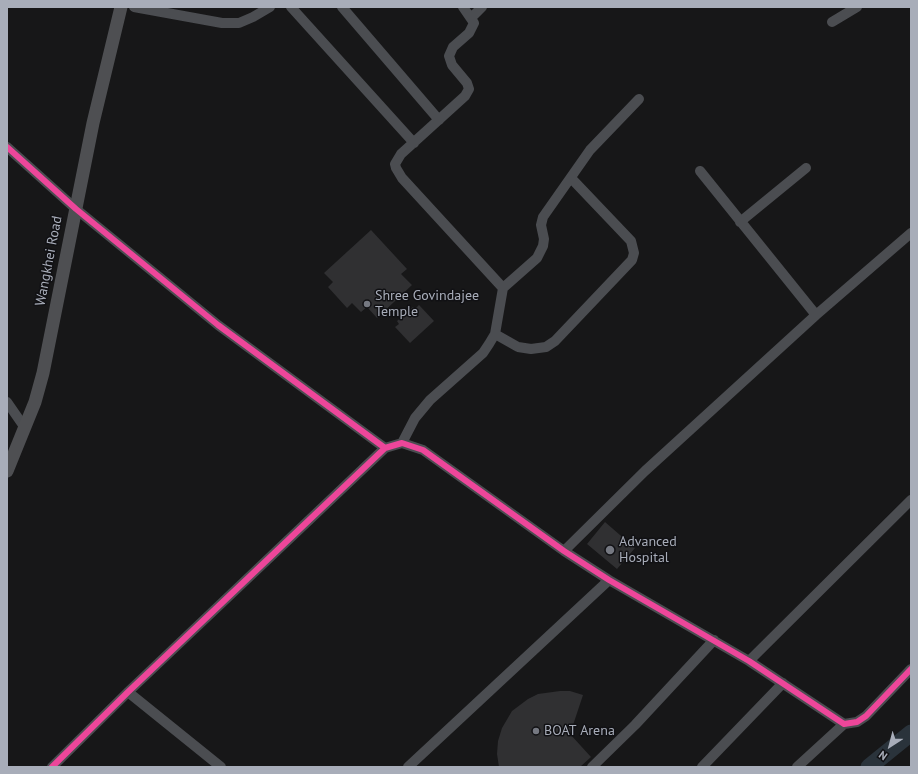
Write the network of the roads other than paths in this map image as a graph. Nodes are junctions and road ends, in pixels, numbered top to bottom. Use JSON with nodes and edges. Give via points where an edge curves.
{"nodes":[{"id":1,"x":121,"y":7,"type":"edge"},
{"id":2,"x":134,"y":7,"type":"edge"},
{"id":3,"x":270,"y":7,"type":"edge"},
{"id":4,"x":291,"y":7,"type":"edge"},
{"id":5,"x":342,"y":7,"type":"edge"},
{"id":6,"x":463,"y":7,"type":"edge"},
{"id":7,"x":482,"y":7,"type":"edge"},
{"id":8,"x":857,"y":7,"type":"edge"},
{"id":9,"x":472,"y":17,"type":"junction"},
{"id":10,"x":832,"y":22,"type":"dead end"},
{"id":11,"x":639,"y":99,"type":"dead end"},
{"id":12,"x":439,"y":120,"type":"junction"},
{"id":13,"x":414,"y":143,"type":"junction"},
{"id":14,"x":7,"y":147,"type":"edge"},
{"id":15,"x":806,"y":168,"type":"dead end"},
{"id":16,"x":700,"y":172,"type":"dead end"},
{"id":17,"x":571,"y":178,"type":"junction"},
{"id":18,"x":76,"y":209,"type":"junction"},
{"id":19,"x":740,"y":222,"type":"junction"},
{"id":20,"x":911,"y":233,"type":"edge"},
{"id":21,"x":503,"y":288,"type":"junction"},
{"id":22,"x":816,"y":314,"type":"junction"},
{"id":23,"x":495,"y":334,"type":"junction"},
{"id":24,"x":7,"y":402,"type":"edge"},
{"id":25,"x":25,"y":428,"type":"junction"},
{"id":26,"x":402,"y":443,"type":"junction"},
{"id":27,"x":385,"y":448,"type":"junction"},
{"id":28,"x":7,"y":471,"type":"edge"},
{"id":29,"x":911,"y":500,"type":"edge"},
{"id":30,"x":564,"y":551,"type":"junction"},
{"id":31,"x":609,"y":580,"type":"junction"},
{"id":32,"x":714,"y":640,"type":"junction"},
{"id":33,"x":749,"y":661,"type":"junction"},
{"id":34,"x":911,"y":669,"type":"edge"},
{"id":35,"x":782,"y":683,"type":"junction"},
{"id":36,"x":128,"y":692,"type":"junction"},
{"id":37,"x":844,"y":724,"type":"junction"},
{"id":38,"x":52,"y":767,"type":"edge"},
{"id":39,"x":221,"y":767,"type":"edge"},
{"id":40,"x":408,"y":767,"type":"edge"},
{"id":41,"x":592,"y":767,"type":"edge"},
{"id":42,"x":702,"y":767,"type":"edge"},
{"id":43,"x":797,"y":767,"type":"edge"}],
"edges":[{"from":1,"to":18,"type":"main road","name":"Wangkhei Road"},
{"from":2,"to":3,"type":"street","via":[[222,23],[239,23]]},
{"from":4,"to":13,"type":"street"},
{"from":5,"to":12,"type":"street"},
{"from":6,"to":9,"type":"street"},
{"from":7,"to":9,"type":"street"},
{"from":8,"to":10,"type":"street"},
{"from":9,"to":12,"type":"street","via":[[472,28],[453,47],[449,56],[452,65],[469,89]]},
{"from":11,"to":17,"type":"street","via":[[590,150]]},
{"from":12,"to":13,"type":"street"},
{"from":13,"to":21,"type":"street","via":[[398,159],[395,164],[397,171]]},
{"from":14,"to":18,"type":"street"},
{"from":15,"to":19,"type":"street"},
{"from":16,"to":19,"type":"street"},
{"from":17,"to":21,"type":"street","via":[[543,217],[541,224],[544,239],[541,252]]},
{"from":17,"to":23,"type":"street","via":[[631,241],[634,253],[632,260],[555,341],[546,347],[518,347]]},
{"from":18,"to":25,"type":"main road","name":"Wangkhei Road","via":[[43,373]]},
{"from":18,"to":27,"type":"street","via":[[218,325]]},
{"from":19,"to":22,"type":"street"},
{"from":20,"to":22,"type":"street"},
{"from":21,"to":23,"type":"street"},
{"from":22,"to":30,"type":"street","via":[[645,472]]},
{"from":23,"to":26,"type":"street","via":[[483,353],[430,400],[415,418]]},
{"from":24,"to":25,"type":"street"},
{"from":25,"to":28,"type":"main road","name":"Wangkhei Road"},
{"from":26,"to":27,"type":"street"},
{"from":26,"to":30,"type":"street","via":[[423,450]]},
{"from":27,"to":36,"type":"street"},
{"from":29,"to":33,"type":"street"},
{"from":30,"to":31,"type":"street"},
{"from":31,"to":32,"type":"street"},
{"from":31,"to":40,"type":"street"},
{"from":32,"to":33,"type":"street"},
{"from":32,"to":41,"type":"street","via":[[635,726]]},
{"from":33,"to":35,"type":"street"},
{"from":34,"to":37,"type":"street","via":[[866,716],[858,722]]},
{"from":35,"to":37,"type":"street"},
{"from":35,"to":42,"type":"street"},
{"from":36,"to":38,"type":"street"},
{"from":36,"to":39,"type":"street"},
{"from":37,"to":43,"type":"street"}]}
